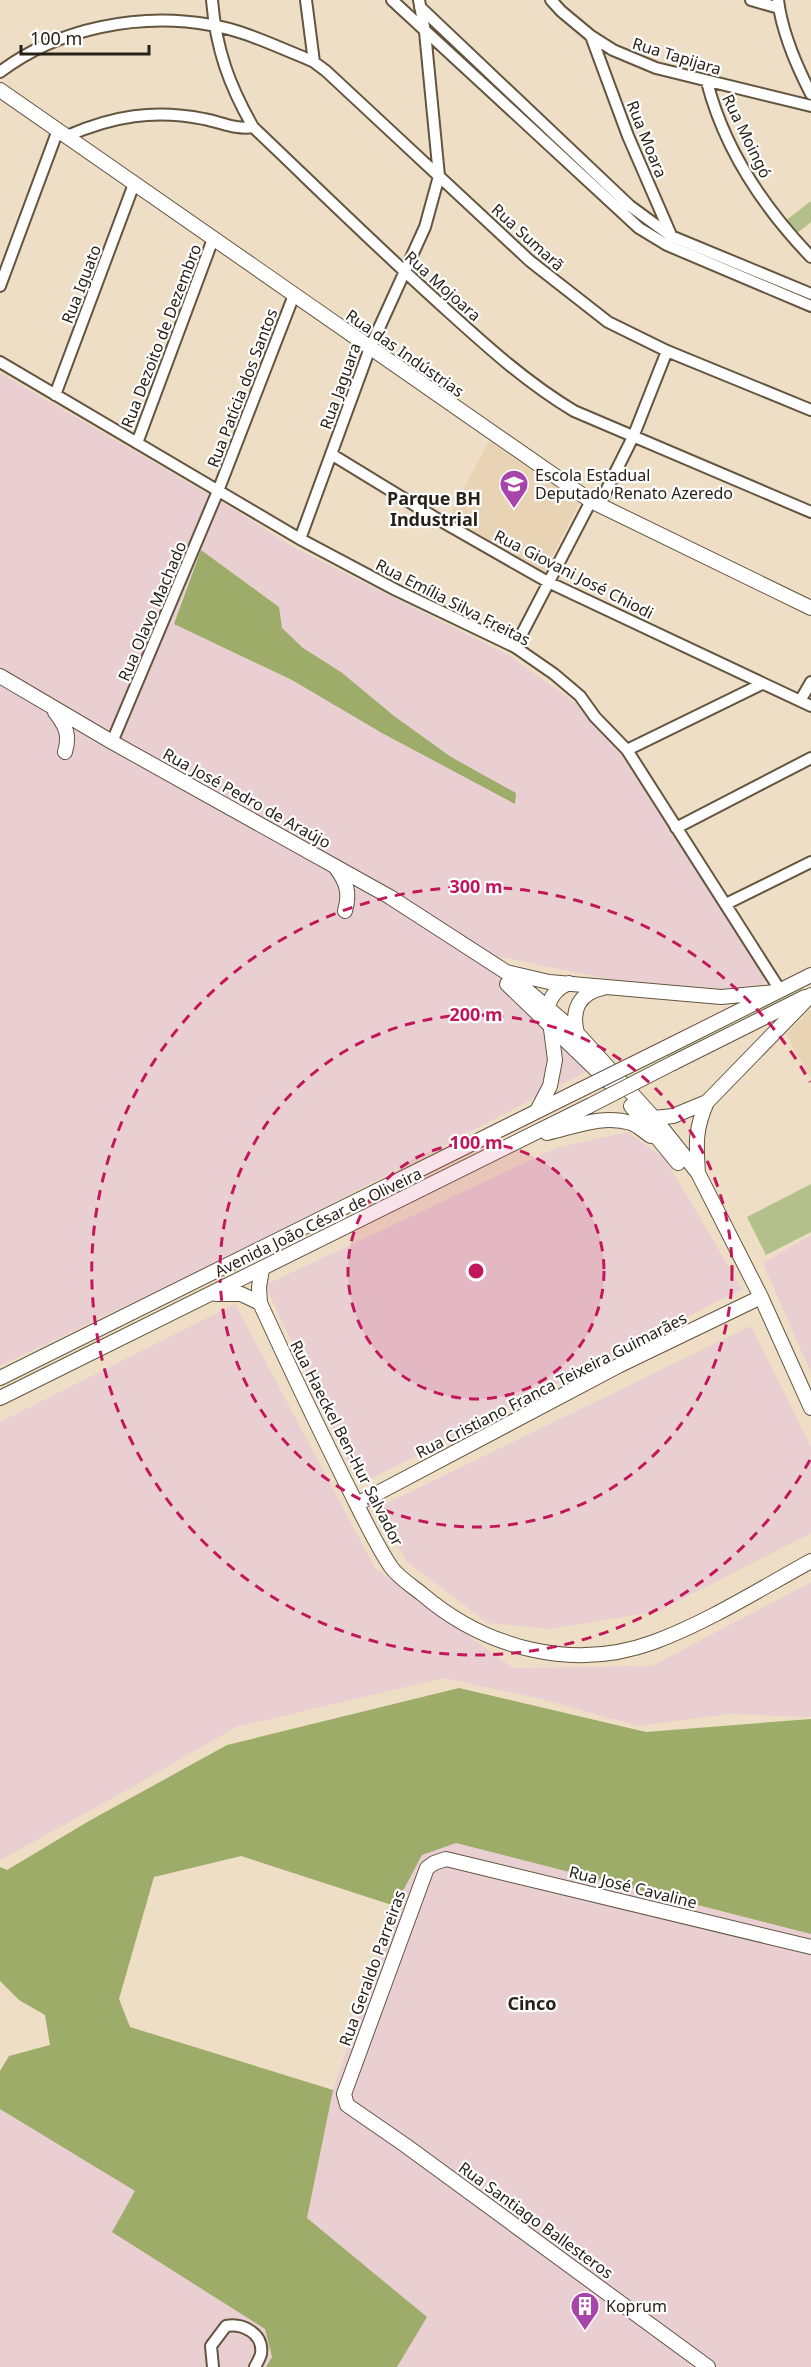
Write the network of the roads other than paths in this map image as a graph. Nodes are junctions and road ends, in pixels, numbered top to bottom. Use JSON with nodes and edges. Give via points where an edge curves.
{"nodes":[{"id":1,"x":212,"y":0,"type":"edge"},
{"id":2,"x":306,"y":0,"type":"edge"},
{"id":3,"x":392,"y":0,"type":"edge"},
{"id":4,"x":551,"y":0,"type":"edge"},
{"id":5,"x":751,"y":0,"type":"edge"},
{"id":6,"x":417,"y":2,"type":"edge"},
{"id":7,"x":779,"y":4,"type":"edge"},
{"id":8,"x":214,"y":25,"type":"junction"},
{"id":9,"x":425,"y":32,"type":"junction"},
{"id":10,"x":591,"y":36,"type":"junction"},
{"id":11,"x":314,"y":62,"type":"junction"},
{"id":12,"x":0,"y":72,"type":"edge"},
{"id":13,"x":707,"y":82,"type":"junction"},
{"id":14,"x":0,"y":90,"type":"edge"},
{"id":15,"x":811,"y":94,"type":"edge"},
{"id":16,"x":811,"y":106,"type":"edge"},
{"id":17,"x":254,"y":127,"type":"junction"},
{"id":18,"x":63,"y":133,"type":"junction"},
{"id":19,"x":439,"y":176,"type":"junction"},
{"id":20,"x":135,"y":183,"type":"junction"},
{"id":21,"x":671,"y":236,"type":"junction"},
{"id":22,"x":213,"y":239,"type":"junction"},
{"id":23,"x":680,"y":251,"type":"junction"},
{"id":24,"x":811,"y":257,"type":"edge"},
{"id":25,"x":405,"y":273,"type":"junction"},
{"id":26,"x":0,"y":286,"type":"edge"},
{"id":27,"x":811,"y":294,"type":"edge"},
{"id":28,"x":294,"y":295,"type":"junction"},
{"id":29,"x":811,"y":306,"type":"edge"},
{"id":30,"x":370,"y":348,"type":"junction"},
{"id":31,"x":667,"y":351,"type":"junction"},
{"id":32,"x":0,"y":362,"type":"edge"},
{"id":33,"x":55,"y":395,"type":"junction"},
{"id":34,"x":811,"y":411,"type":"edge"},
{"id":35,"x":633,"y":437,"type":"junction"},
{"id":36,"x":137,"y":443,"type":"junction"},
{"id":37,"x":331,"y":454,"type":"junction"},
{"id":38,"x":218,"y":491,"type":"junction"},
{"id":39,"x":595,"y":503,"type":"junction"},
{"id":40,"x":811,"y":512,"type":"edge"},
{"id":41,"x":300,"y":539,"type":"junction"},
{"id":42,"x":548,"y":582,"type":"junction"},
{"id":43,"x":811,"y":608,"type":"edge"},
{"id":44,"x":515,"y":647,"type":"junction"},
{"id":45,"x":0,"y":676,"type":"edge"},
{"id":46,"x":811,"y":682,"type":"edge"},
{"id":47,"x":762,"y":684,"type":"junction"},
{"id":48,"x":800,"y":701,"type":"junction"},
{"id":49,"x":50,"y":705,"type":"junction"},
{"id":50,"x":811,"y":706,"type":"edge"},
{"id":51,"x":112,"y":742,"type":"junction"},
{"id":52,"x":627,"y":750,"type":"junction"},
{"id":53,"x":64,"y":752,"type":"dead end"},
{"id":54,"x":811,"y":758,"type":"edge"},
{"id":55,"x":676,"y":828,"type":"junction"},
{"id":56,"x":811,"y":862,"type":"edge"},
{"id":57,"x":334,"y":866,"type":"junction"},
{"id":58,"x":726,"y":904,"type":"junction"},
{"id":59,"x":345,"y":912,"type":"dead end"},
{"id":60,"x":476,"y":952,"type":"junction"},
{"id":61,"x":506,"y":972,"type":"junction"},
{"id":62,"x":810,"y":975,"type":"edge"},
{"id":63,"x":569,"y":983,"type":"junction"},
{"id":64,"x":607,"y":987,"type":"junction"},
{"id":65,"x":778,"y":991,"type":"junction"},
{"id":66,"x":811,"y":993,"type":"edge"},
{"id":67,"x":721,"y":997,"type":"junction"},
{"id":68,"x":548,"y":1006,"type":"junction"},
{"id":69,"x":722,"y":1019,"type":"junction"},
{"id":70,"x":550,"y":1023,"type":"junction"},
{"id":71,"x":578,"y":1033,"type":"junction"},
{"id":72,"x":613,"y":1086,"type":"junction"},
{"id":73,"x":707,"y":1102,"type":"junction"},
{"id":74,"x":537,"y":1111,"type":"junction"},
{"id":75,"x":654,"y":1118,"type":"junction"},
{"id":76,"x":524,"y":1138,"type":"junction"},
{"id":77,"x":663,"y":1145,"type":"junction"},
{"id":78,"x":698,"y":1173,"type":"junction"},
{"id":79,"x":715,"y":1208,"type":"junction"},
{"id":80,"x":262,"y":1269,"type":"junction"},
{"id":81,"x":204,"y":1297,"type":"junction"},
{"id":82,"x":761,"y":1297,"type":"junction"},
{"id":83,"x":260,"y":1303,"type":"junction"},
{"id":84,"x":0,"y":1378,"type":"edge"},
{"id":85,"x":0,"y":1398,"type":"edge"},
{"id":86,"x":811,"y":1408,"type":"edge"},
{"id":87,"x":357,"y":1504,"type":"junction"},
{"id":88,"x":811,"y":1562,"type":"edge"},
{"id":89,"x":446,"y":1860,"type":"joint"},
{"id":90,"x":811,"y":1947,"type":"edge"},
{"id":91,"x":344,"y":2101,"type":"joint"},
{"id":92,"x":213,"y":2367,"type":"edge"},
{"id":93,"x":255,"y":2367,"type":"edge"},
{"id":94,"x":708,"y":2367,"type":"edge"}],
"edges":[{"from":1,"to":8,"type":"street","name":"Rua Mojoara"},
{"from":2,"to":11,"type":"street"},
{"from":3,"to":9,"type":"street"},
{"from":4,"to":10,"type":"street","name":"Rua Tapijara"},
{"from":5,"to":7,"type":"street"},
{"from":6,"to":9,"type":"street","name":"Rua Jaguara"},
{"from":6,"to":21,"type":"street","via":[[630,206]]},
{"from":7,"to":15,"type":"street","via":[[798,69]]},
{"from":8,"to":11,"type":"street"},
{"from":8,"to":12,"type":"street","via":[[115,24],[41,47]]},
{"from":8,"to":17,"type":"street","name":"Rua Mojoara","via":[[223,65]]},
{"from":9,"to":19,"type":"street","name":"Rua Jaguara"},
{"from":9,"to":23,"type":"street","via":[[620,212],[639,228]]},
{"from":10,"to":13,"type":"street","name":"Rua Tapijara","via":[[656,68]]},
{"from":10,"to":21,"type":"street","name":"Rua Moara"},
{"from":11,"to":19,"type":"street","name":"Rua Sumarã"},
{"from":13,"to":16,"type":"street","name":"Rua Tapijara"},
{"from":13,"to":24,"type":"street","name":"Rua Moingó","via":[[714,110],[742,168]]},
{"from":14,"to":18,"type":"street","name":"Rua das Indústrias"},
{"from":17,"to":18,"type":"street","via":[[240,129],[165,113],[129,117]]},
{"from":17,"to":25,"type":"street","name":"Rua Mojoara"},
{"from":18,"to":20,"type":"street","name":"Rua das Indústrias"},
{"from":18,"to":26,"type":"street"},
{"from":19,"to":25,"type":"street","name":"Rua Jaguara","via":[[425,227]]},
{"from":19,"to":31,"type":"street","name":"Rua Sumarã","via":[[577,300],[608,322]]},
{"from":20,"to":22,"type":"street","name":"Rua das Indústrias"},
{"from":20,"to":33,"type":"street","name":"Rua Iguato"},
{"from":21,"to":23,"type":"street","name":"Rua Moara"},
{"from":21,"to":27,"type":"street"},
{"from":22,"to":28,"type":"street","name":"Rua das Indústrias"},
{"from":22,"to":36,"type":"street","name":"Rua Dezoito de Dezembro"},
{"from":23,"to":29,"type":"street"},
{"from":25,"to":30,"type":"street","name":"Rua Jaguara"},
{"from":25,"to":35,"type":"street","name":"Rua Mojoara","via":[[513,370],[546,394]]},
{"from":28,"to":30,"type":"street","name":"Rua das Indústrias"},
{"from":28,"to":38,"type":"street","name":"Rua Patícia dos Santos"},
{"from":30,"to":37,"type":"street","name":"Rua Jaguara"},
{"from":30,"to":39,"type":"street","name":"Rua das Indústrias"},
{"from":31,"to":34,"type":"street","name":"Rua Sumarã"},
{"from":31,"to":35,"type":"street"},
{"from":32,"to":33,"type":"street","name":"Rua Emília Silva Freitas"},
{"from":33,"to":36,"type":"street","name":"Rua Emília Silva Freitas"},
{"from":35,"to":39,"type":"street"},
{"from":35,"to":40,"type":"street","name":"Rua Mojoara"},
{"from":36,"to":38,"type":"street","name":"Rua Emília Silva Freitas"},
{"from":37,"to":41,"type":"street","name":"Rua Jaguara"},
{"from":37,"to":42,"type":"street","name":"Rua Giovani José Chiodi"},
{"from":38,"to":41,"type":"street","name":"Rua Emília Silva Freitas"},
{"from":38,"to":51,"type":"street","name":"Rua Olavo Machado"},
{"from":39,"to":42,"type":"street"},
{"from":39,"to":43,"type":"street","name":"Rua das Indústrias"},
{"from":41,"to":44,"type":"street","name":"Rua Emília Silva Freitas"},
{"from":42,"to":44,"type":"street"},
{"from":42,"to":47,"type":"street","name":"Rua Giovani José Chiodi"},
{"from":44,"to":52,"type":"street","name":"Rua Emília Silva Freitas","via":[[580,696]]},
{"from":45,"to":49,"type":"street","name":"Rua José Pedro de Araújo"},
{"from":46,"to":48,"type":"street"},
{"from":47,"to":48,"type":"street","name":"Rua Giovani José Chiodi"},
{"from":47,"to":52,"type":"street"},
{"from":48,"to":50,"type":"street","name":"Rua Giovani José Chiodi"},
{"from":49,"to":51,"type":"street","name":"Rua José Pedro de Araújo"},
{"from":49,"to":53,"type":"street","via":[[65,725],[69,739]]},
{"from":51,"to":57,"type":"street","name":"Rua José Pedro de Araújo"},
{"from":52,"to":55,"type":"street","name":"Rua Emília Silva Freitas"},
{"from":54,"to":55,"type":"street"},
{"from":55,"to":58,"type":"street","name":"Rua Emília Silva Freitas"},
{"from":56,"to":58,"type":"street"},
{"from":57,"to":59,"type":"street","via":[[347,887]]},
{"from":57,"to":60,"type":"street","name":"Rua José Pedro de Araújo"},
{"from":58,"to":65,"type":"street","name":"Rua Emília Silva Freitas"},
{"from":60,"to":61,"type":"street","name":"Rua José Pedro de Araújo"},
{"from":60,"to":70,"type":"street","name":"Rua José Pedro de Araújo"},
{"from":61,"to":63,"type":"street","name":"Rua José Pedro de Araújo"},
{"from":61,"to":68,"type":"street"},
{"from":62,"to":65,"type":"street","name":"Avenida João César de Oliveira"},
{"from":62,"to":66,"type":"street","via":[[807,981]]},
{"from":63,"to":64,"type":"street","name":"Rua José Pedro de Araújo"},
{"from":63,"to":68,"type":"street","via":[[559,987]]},
{"from":64,"to":67,"type":"street","name":"Rua José Pedro de Araújo"},
{"from":64,"to":71,"type":"street","via":[[588,993],[577,1005],[574,1021]]},
{"from":65,"to":67,"type":"street","name":"Rua José Pedro de Araújo"},
{"from":65,"to":69,"type":"street","name":"Avenida João César de Oliveira"},
{"from":66,"to":73,"type":"street"},
{"from":66,"to":76,"type":"street","name":"Avenida João César de Oliveira","bridge":true},
{"from":67,"to":69,"type":"street","via":[[726,1006]]},
{"from":68,"to":70,"type":"street"},
{"from":68,"to":71,"type":"street"},
{"from":69,"to":74,"type":"street","name":"Avenida João César de Oliveira","bridge":true},
{"from":70,"to":72,"type":"street","name":"Rua José Pedro de Araújo"},
{"from":70,"to":74,"type":"street","via":[[554,1069]]},
{"from":71,"to":75,"type":"street"},
{"from":72,"to":75,"type":"street"},
{"from":72,"to":77,"type":"street"},
{"from":73,"to":75,"type":"street","via":[[673,1116]]},
{"from":73,"to":78,"type":"street","via":[[696,1136]]},
{"from":74,"to":84,"type":"street","name":"Avenida João César de Oliveira"},
{"from":75,"to":78,"type":"street"},
{"from":76,"to":77,"type":"street","via":[[612,1120],[633,1123]]},
{"from":76,"to":80,"type":"street","name":"Avenida João César de Oliveira"},
{"from":77,"to":79,"type":"street"},
{"from":78,"to":79,"type":"street"},
{"from":79,"to":82,"type":"street"},
{"from":80,"to":81,"type":"street","name":"Avenida João César de Oliveira"},
{"from":80,"to":83,"type":"street","name":"Rua Haeckel Ben-Hur Salvador"},
{"from":81,"to":83,"type":"street","via":[[241,1294]]},
{"from":81,"to":85,"type":"street","name":"Avenida João César de Oliveira"},
{"from":82,"to":86,"type":"street"},
{"from":82,"to":87,"type":"street","name":"Rua Cristiano Franca Teixeira Guimarães","via":[[618,1366]]},
{"from":83,"to":87,"type":"street","name":"Rua Haeckel Ben-Hur Salvador"},
{"from":87,"to":88,"type":"street","name":"Rua Haeckel Ben-Hur Salvador","via":[[392,1569],[430,1601],[462,1624],[496,1641],[539,1652],[591,1655],[653,1643]]},
{"from":89,"to":90,"type":"street","name":"Rua José Cavaline"},
{"from":89,"to":91,"type":"street","name":"Rua Geraldo Parreiras","via":[[427,1868]]},
{"from":91,"to":94,"type":"street","name":"Rua Santiago Ballesteros"},
{"from":92,"to":93,"type":"street","via":[[211,2346],[226,2326],[236,2324],[249,2328],[259,2340],[261,2352]]}]}
